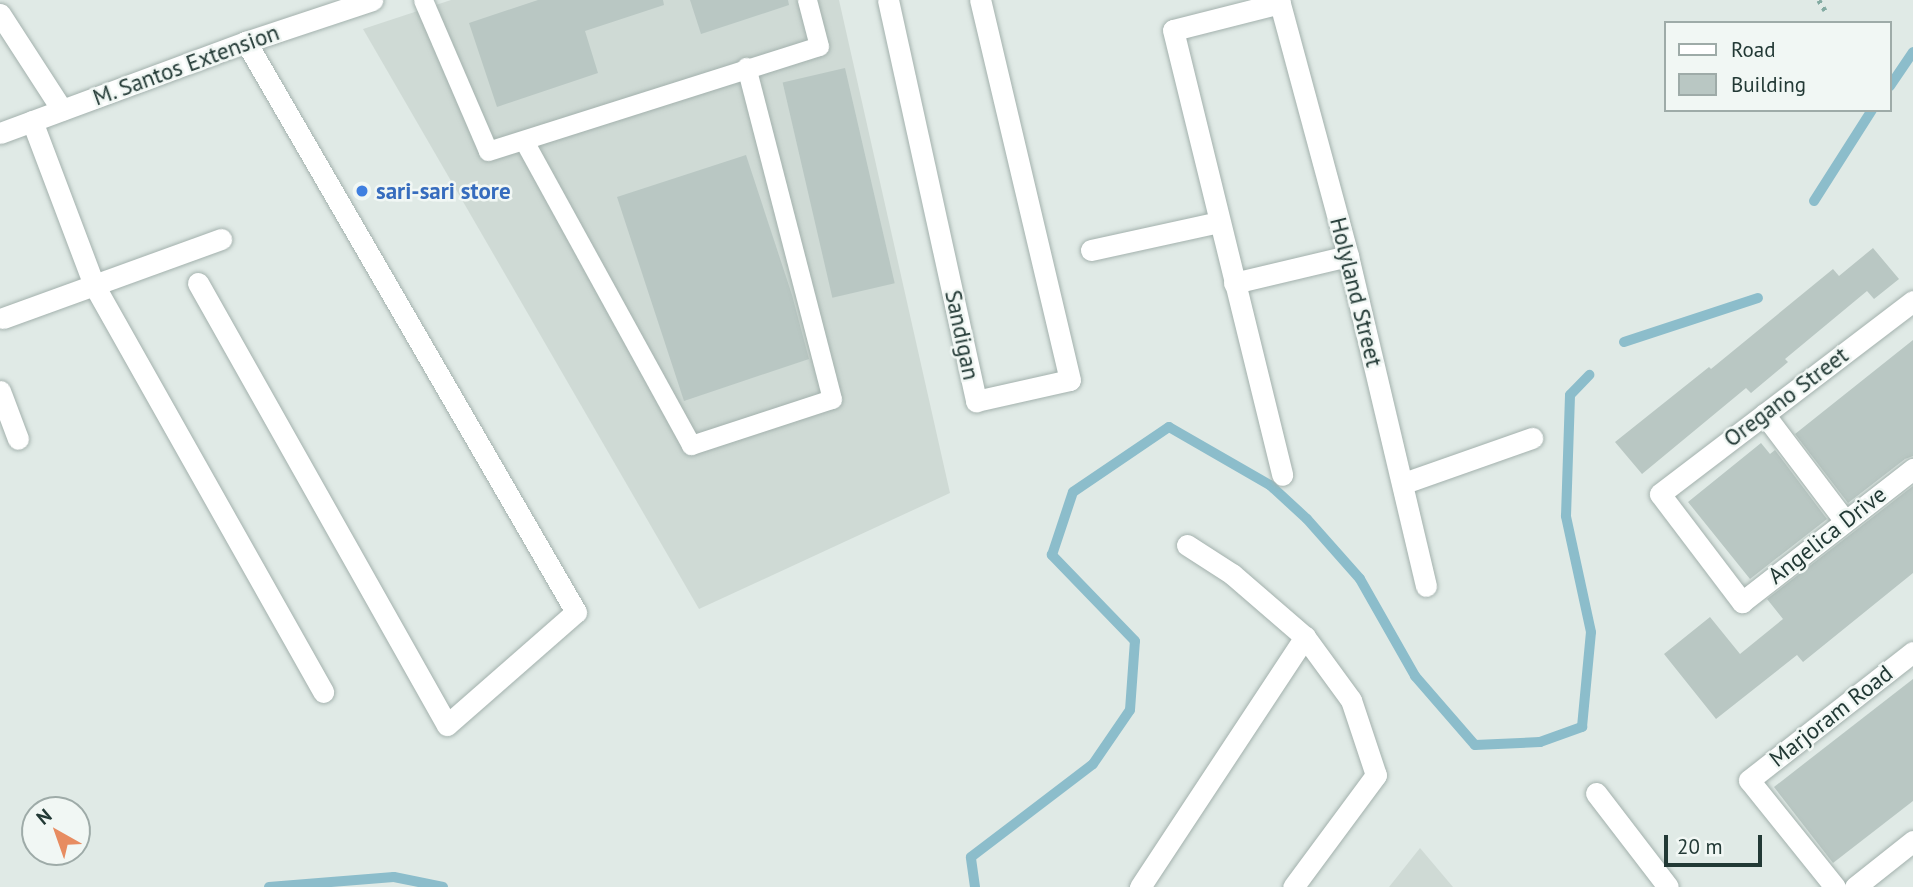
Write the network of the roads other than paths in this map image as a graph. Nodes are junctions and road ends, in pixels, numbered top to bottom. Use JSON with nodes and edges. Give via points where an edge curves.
{"nodes":[{"id":1,"x":372,"y":0,"type":"edge"},
{"id":2,"x":423,"y":0,"type":"edge"},
{"id":3,"x":807,"y":0,"type":"edge"},
{"id":4,"x":888,"y":0,"type":"edge"},
{"id":5,"x":980,"y":0,"type":"edge"},
{"id":6,"x":1279,"y":1,"type":"edge"},
{"id":7,"x":0,"y":14,"type":"edge"},
{"id":8,"x":246,"y":42,"type":"junction"},
{"id":9,"x":746,"y":67,"type":"junction"},
{"id":10,"x":62,"y":110,"type":"junction"},
{"id":11,"x":32,"y":121,"type":"junction"},
{"id":12,"x":0,"y":133,"type":"edge"},
{"id":13,"x":524,"y":141,"type":"junction"},
{"id":14,"x":1219,"y":222,"type":"junction"},
{"id":15,"x":222,"y":239,"type":"dead end"},
{"id":16,"x":1091,"y":250,"type":"dead end"},
{"id":17,"x":1348,"y":256,"type":"junction"},
{"id":18,"x":1234,"y":282,"type":"junction"},
{"id":19,"x":198,"y":283,"type":"dead end"},
{"id":20,"x":94,"y":285,"type":"junction"},
{"id":21,"x":1913,"y":300,"type":"edge"},
{"id":22,"x":3,"y":318,"type":"dead end"},
{"id":23,"x":0,"y":391,"type":"edge"},
{"id":24,"x":1764,"y":414,"type":"junction"},
{"id":25,"x":1532,"y":438,"type":"dead end"},
{"id":26,"x":18,"y":439,"type":"dead end"},
{"id":27,"x":1913,"y":469,"type":"edge"},
{"id":28,"x":1282,"y":475,"type":"dead end"},
{"id":29,"x":1404,"y":483,"type":"junction"},
{"id":30,"x":1845,"y":521,"type":"junction"},
{"id":31,"x":1188,"y":544,"type":"dead end"},
{"id":32,"x":1426,"y":586,"type":"dead end"},
{"id":33,"x":1742,"y":602,"type":"joint"},
{"id":34,"x":1306,"y":637,"type":"junction"},
{"id":35,"x":1913,"y":652,"type":"edge"},
{"id":36,"x":323,"y":692,"type":"dead end"},
{"id":37,"x":1596,"y":793,"type":"dead end"},
{"id":38,"x":1913,"y":841,"type":"edge"},
{"id":39,"x":1140,"y":887,"type":"edge"},
{"id":40,"x":1293,"y":887,"type":"edge"},
{"id":41,"x":1668,"y":887,"type":"edge"},
{"id":42,"x":1835,"y":887,"type":"edge"},
{"id":43,"x":1855,"y":887,"type":"edge"}],
"edges":[{"from":1,"to":8,"type":"street","name":"M. Santos Extension"},
{"from":2,"to":13,"type":"lane","via":[[488,151]]},
{"from":3,"to":9,"type":"lane","via":[[819,46]]},
{"from":4,"to":5,"type":"street","name":"Sandigan","via":[[976,401],[1069,380]]},
{"from":6,"to":14,"type":"street","via":[[1173,30]]},
{"from":6,"to":17,"type":"street","name":"Holyland Street"},
{"from":7,"to":10,"type":"street"},
{"from":8,"to":10,"type":"street","name":"M. Santos Extension"},
{"from":8,"to":19,"type":"street","via":[[576,612],[447,725]]},
{"from":9,"to":13,"type":"lane"},
{"from":9,"to":13,"type":"lane","via":[[832,399],[691,445]]},
{"from":10,"to":11,"type":"street","name":"M. Santos Extension"},
{"from":11,"to":12,"type":"street","name":"M. Santos Extension"},
{"from":11,"to":20,"type":"street"},
{"from":14,"to":16,"type":"street"},
{"from":14,"to":18,"type":"street"},
{"from":15,"to":20,"type":"street"},
{"from":17,"to":18,"type":"street"},
{"from":17,"to":29,"type":"street","name":"Holyland Street"},
{"from":18,"to":28,"type":"street"},
{"from":20,"to":22,"type":"street"},
{"from":20,"to":36,"type":"street"},
{"from":21,"to":24,"type":"street","name":"Oregano Street"},
{"from":23,"to":26,"type":"street"},
{"from":24,"to":30,"type":"street"},
{"from":24,"to":33,"type":"street","name":"Oregano Street","via":[[1660,494]]},
{"from":25,"to":29,"type":"street"},
{"from":27,"to":30,"type":"street","name":"Angelica Drive"},
{"from":29,"to":32,"type":"street","name":"Holyland Street"},
{"from":30,"to":33,"type":"street","name":"Angelica Drive"},
{"from":31,"to":34,"type":"street"},
{"from":34,"to":39,"type":"street"},
{"from":34,"to":40,"type":"street","via":[[1350,700],[1376,775]]},
{"from":35,"to":42,"type":"street","name":"Marjoram Road","via":[[1749,780]]},
{"from":37,"to":41,"type":"street"},
{"from":38,"to":43,"type":"street"}]}
